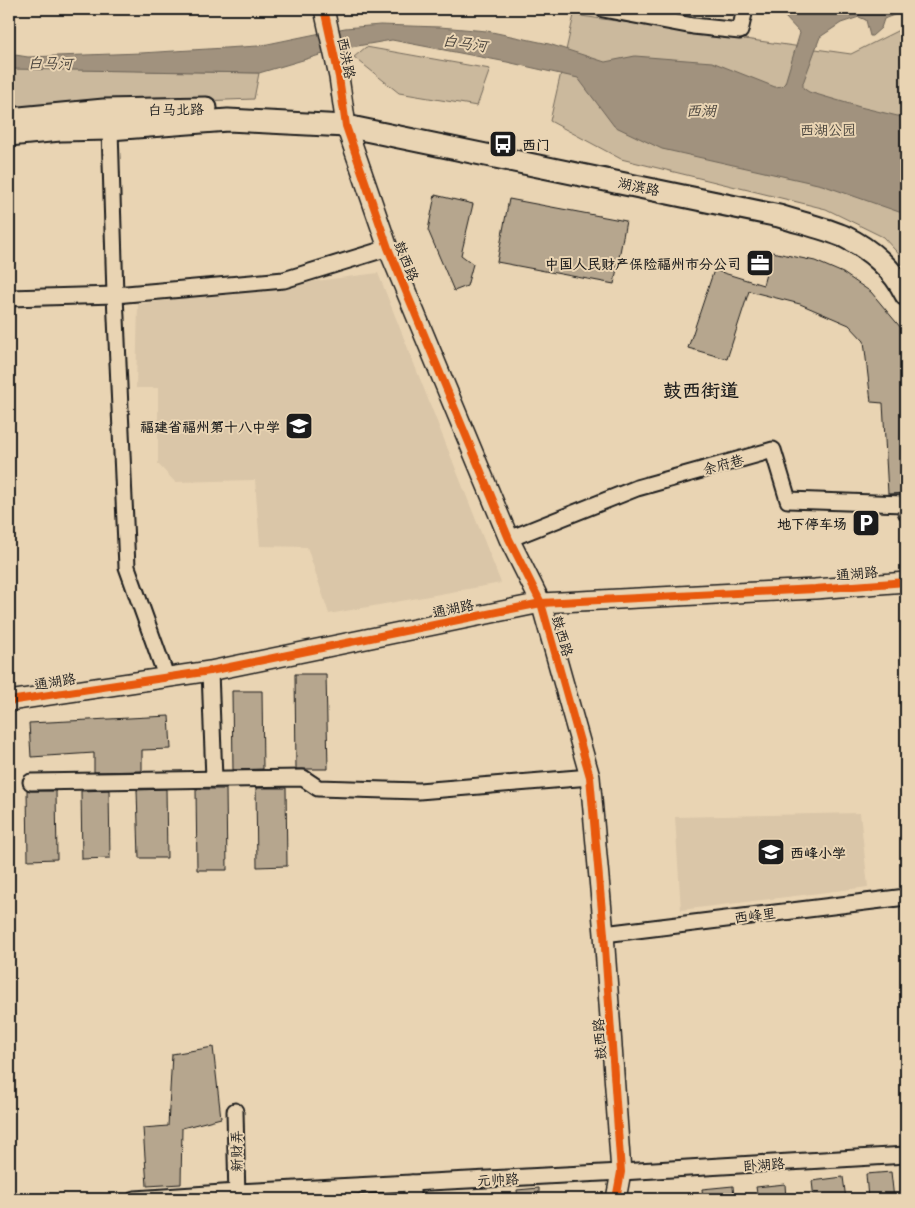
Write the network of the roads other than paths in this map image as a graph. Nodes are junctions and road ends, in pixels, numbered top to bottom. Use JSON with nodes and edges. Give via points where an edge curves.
{"nodes":[{"id":1,"x":604,"y":9,"type":"edge"},
{"id":2,"x":745,"y":9,"type":"edge"},
{"id":3,"x":325,"y":12,"type":"edge"},
{"id":4,"x":9,"y":119,"type":"edge"},
{"id":5,"x":345,"y":119,"type":"junction"},
{"id":6,"x":110,"y":129,"type":"junction"},
{"id":7,"x":9,"y":135,"type":"edge"},
{"id":8,"x":388,"y":248,"type":"junction"},
{"id":9,"x":906,"y":271,"type":"edge"},
{"id":10,"x":115,"y":295,"type":"junction"},
{"id":11,"x":906,"y":295,"type":"edge"},
{"id":12,"x":9,"y":298,"type":"edge"},
{"id":13,"x":906,"y":512,"type":"edge"},
{"id":14,"x":509,"y":539,"type":"junction"},
{"id":15,"x":906,"y":582,"type":"edge"},
{"id":16,"x":540,"y":603,"type":"junction"},
{"id":17,"x":210,"y":671,"type":"junction"},
{"id":18,"x":166,"y":676,"type":"junction"},
{"id":19,"x":9,"y":700,"type":"edge"},
{"id":20,"x":590,"y":777,"type":"junction"},
{"id":21,"x":214,"y":778,"type":"junction"},
{"id":22,"x":31,"y":782,"type":"dead end"},
{"id":23,"x":906,"y":897,"type":"edge"},
{"id":24,"x":604,"y":934,"type":"junction"},
{"id":25,"x":235,"y":1111,"type":"dead end"},
{"id":26,"x":906,"y":1155,"type":"edge"},
{"id":27,"x":622,"y":1172,"type":"junction"},
{"id":28,"x":412,"y":1183,"type":"junction"},
{"id":29,"x":237,"y":1195,"type":"edge"},
{"id":30,"x":135,"y":1199,"type":"edge"},
{"id":31,"x":412,"y":1199,"type":"edge"},
{"id":32,"x":616,"y":1199,"type":"edge"}],
"edges":[{"from":1,"to":2,"type":"street","via":[[693,26],[740,31]]},
{"from":3,"to":5,"type":"street","name":"西洪路"},
{"from":4,"to":5,"type":"main road","name":"白马北路","via":[[104,110],[234,108]]},
{"from":5,"to":6,"type":"main road","via":[[228,120]]},
{"from":5,"to":8,"type":"street","name":"鼓西路"},
{"from":5,"to":9,"type":"main road","name":"湖滨路","via":[[642,171],[841,220],[873,239]]},
{"from":5,"to":11,"type":"main road","name":"湖滨路","via":[[779,216],[846,238],[873,254],[902,286]]},
{"from":6,"to":7,"type":"main road"},
{"from":6,"to":10,"type":"street"},
{"from":8,"to":10,"type":"street","via":[[284,280]]},
{"from":8,"to":14,"type":"street","name":"鼓西路"},
{"from":10,"to":12,"type":"street"},
{"from":10,"to":18,"type":"street","via":[[127,566]]},
{"from":13,"to":14,"type":"street","name":"余府巷","via":[[904,504],[788,500],[773,450],[636,488]]},
{"from":14,"to":16,"type":"street","name":"鼓西路"},
{"from":15,"to":16,"type":"street","name":"通湖路"},
{"from":16,"to":17,"type":"street","name":"通湖路"},
{"from":16,"to":20,"type":"street","name":"鼓西路"},
{"from":17,"to":18,"type":"street","name":"通湖路"},
{"from":17,"to":21,"type":"street"},
{"from":18,"to":19,"type":"street","name":"通湖路"},
{"from":20,"to":21,"type":"street","via":[[419,791],[318,788],[303,778]]},
{"from":20,"to":24,"type":"street","name":"鼓西路"},
{"from":21,"to":22,"type":"street"},
{"from":23,"to":24,"type":"street","name":"西峰里"},
{"from":24,"to":27,"type":"street","name":"鼓西路"},
{"from":25,"to":29,"type":"street","name":"新财弄"},
{"from":26,"to":27,"type":"street","name":"卧湖路"},
{"from":27,"to":28,"type":"street","name":"元帅路"},
{"from":27,"to":32,"type":"street","name":"鼓西路"},
{"from":28,"to":29,"type":"street","name":"元帅路"},
{"from":28,"to":31,"type":"street"},
{"from":29,"to":30,"type":"street","name":"元帅路"}]}
